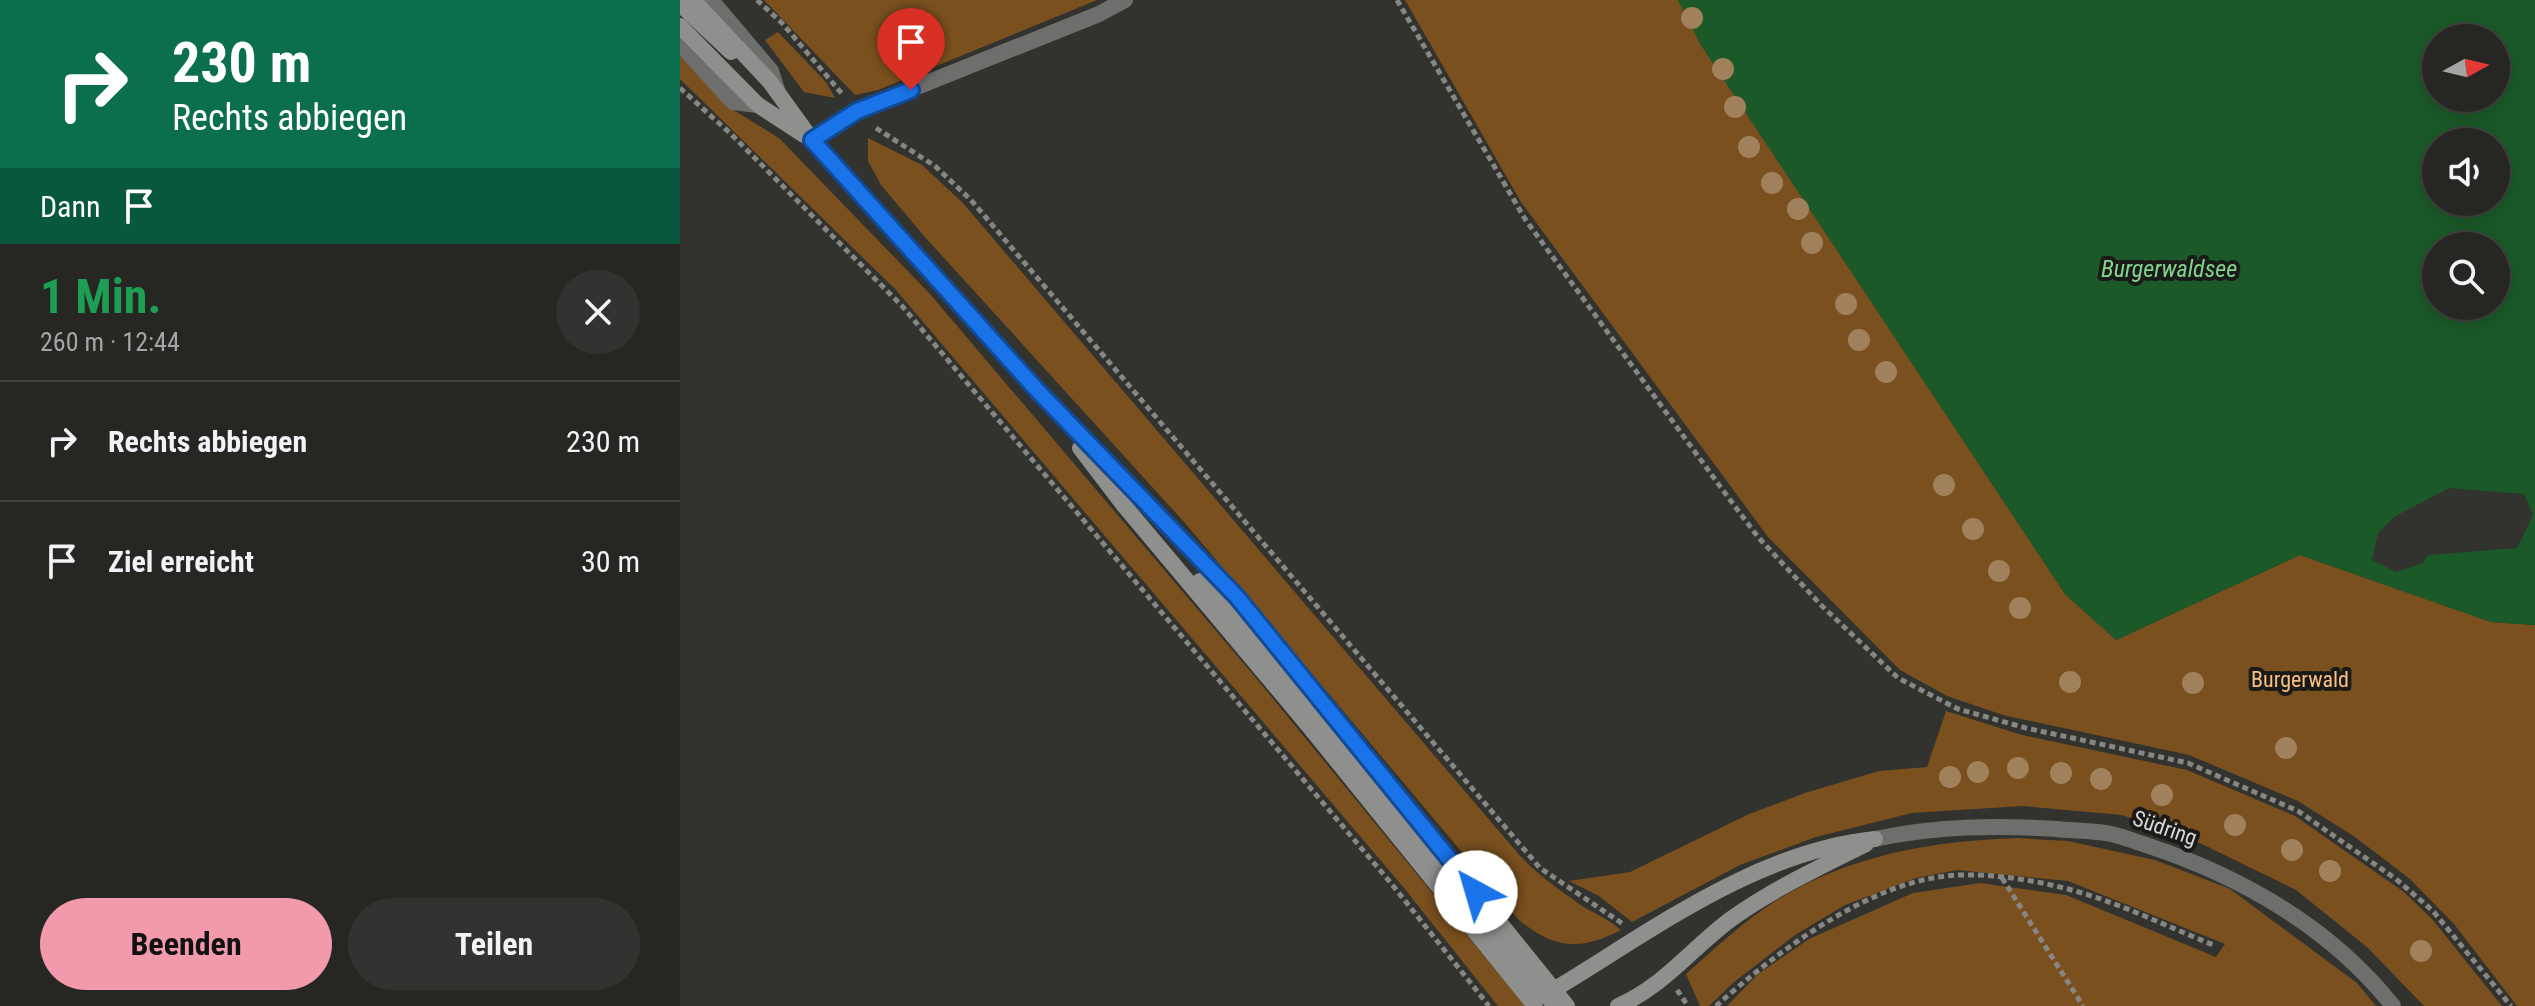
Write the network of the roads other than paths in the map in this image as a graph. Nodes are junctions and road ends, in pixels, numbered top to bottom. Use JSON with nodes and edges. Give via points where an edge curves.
{"nodes":[{"id":1,"x":693,"y":0,"type":"edge"},
{"id":2,"x":711,"y":0,"type":"edge"},
{"id":3,"x":1125,"y":0,"type":"edge"},
{"id":4,"x":680,"y":4,"type":"edge"},
{"id":5,"x":680,"y":26,"type":"edge"},
{"id":6,"x":680,"y":44,"type":"edge"},
{"id":7,"x":774,"y":88,"type":"junction"},
{"id":8,"x":758,"y":105,"type":"junction"},
{"id":9,"x":812,"y":140,"type":"junction"},
{"id":10,"x":1036,"y":389,"type":"junction"},
{"id":11,"x":1875,"y":839,"type":"junction"},
{"id":12,"x":1656,"y":985,"type":"junction"},
{"id":13,"x":1552,"y":1003,"type":"edge"},
{"id":14,"x":1618,"y":1006,"type":"edge"},
{"id":15,"x":1653,"y":1006,"type":"edge"},
{"id":16,"x":2393,"y":1006,"type":"edge"}],
"edges":[{"from":1,"to":7,"type":"main road"},
{"from":2,"to":7,"type":"street","via":[[771,71]]},
{"from":3,"to":9,"type":"street","via":[[857,111]]},
{"from":4,"to":7,"type":"main road"},
{"from":5,"to":8,"type":"main road"},
{"from":6,"to":8,"type":"street","via":[[733,102]]},
{"from":7,"to":9,"type":"main road"},
{"from":8,"to":9,"type":"main road"},
{"from":9,"to":10,"type":"main road"},
{"from":10,"to":13,"type":"main road","via":[[1122,503],[1308,725]]},
{"from":10,"to":13,"type":"main road","via":[[1237,597]]},
{"from":11,"to":12,"type":"main road","via":[[1729,920]]},
{"from":11,"to":13,"type":"main road","via":[[1842,843],[1761,871],[1635,941]]},
{"from":11,"to":16,"type":"street","name":"Südring","via":[[1924,829],[2006,825],[2111,834],[2203,865],[2304,920],[2372,979]]},
{"from":12,"to":14,"type":"main road"},
{"from":12,"to":15,"type":"main road"}]}
